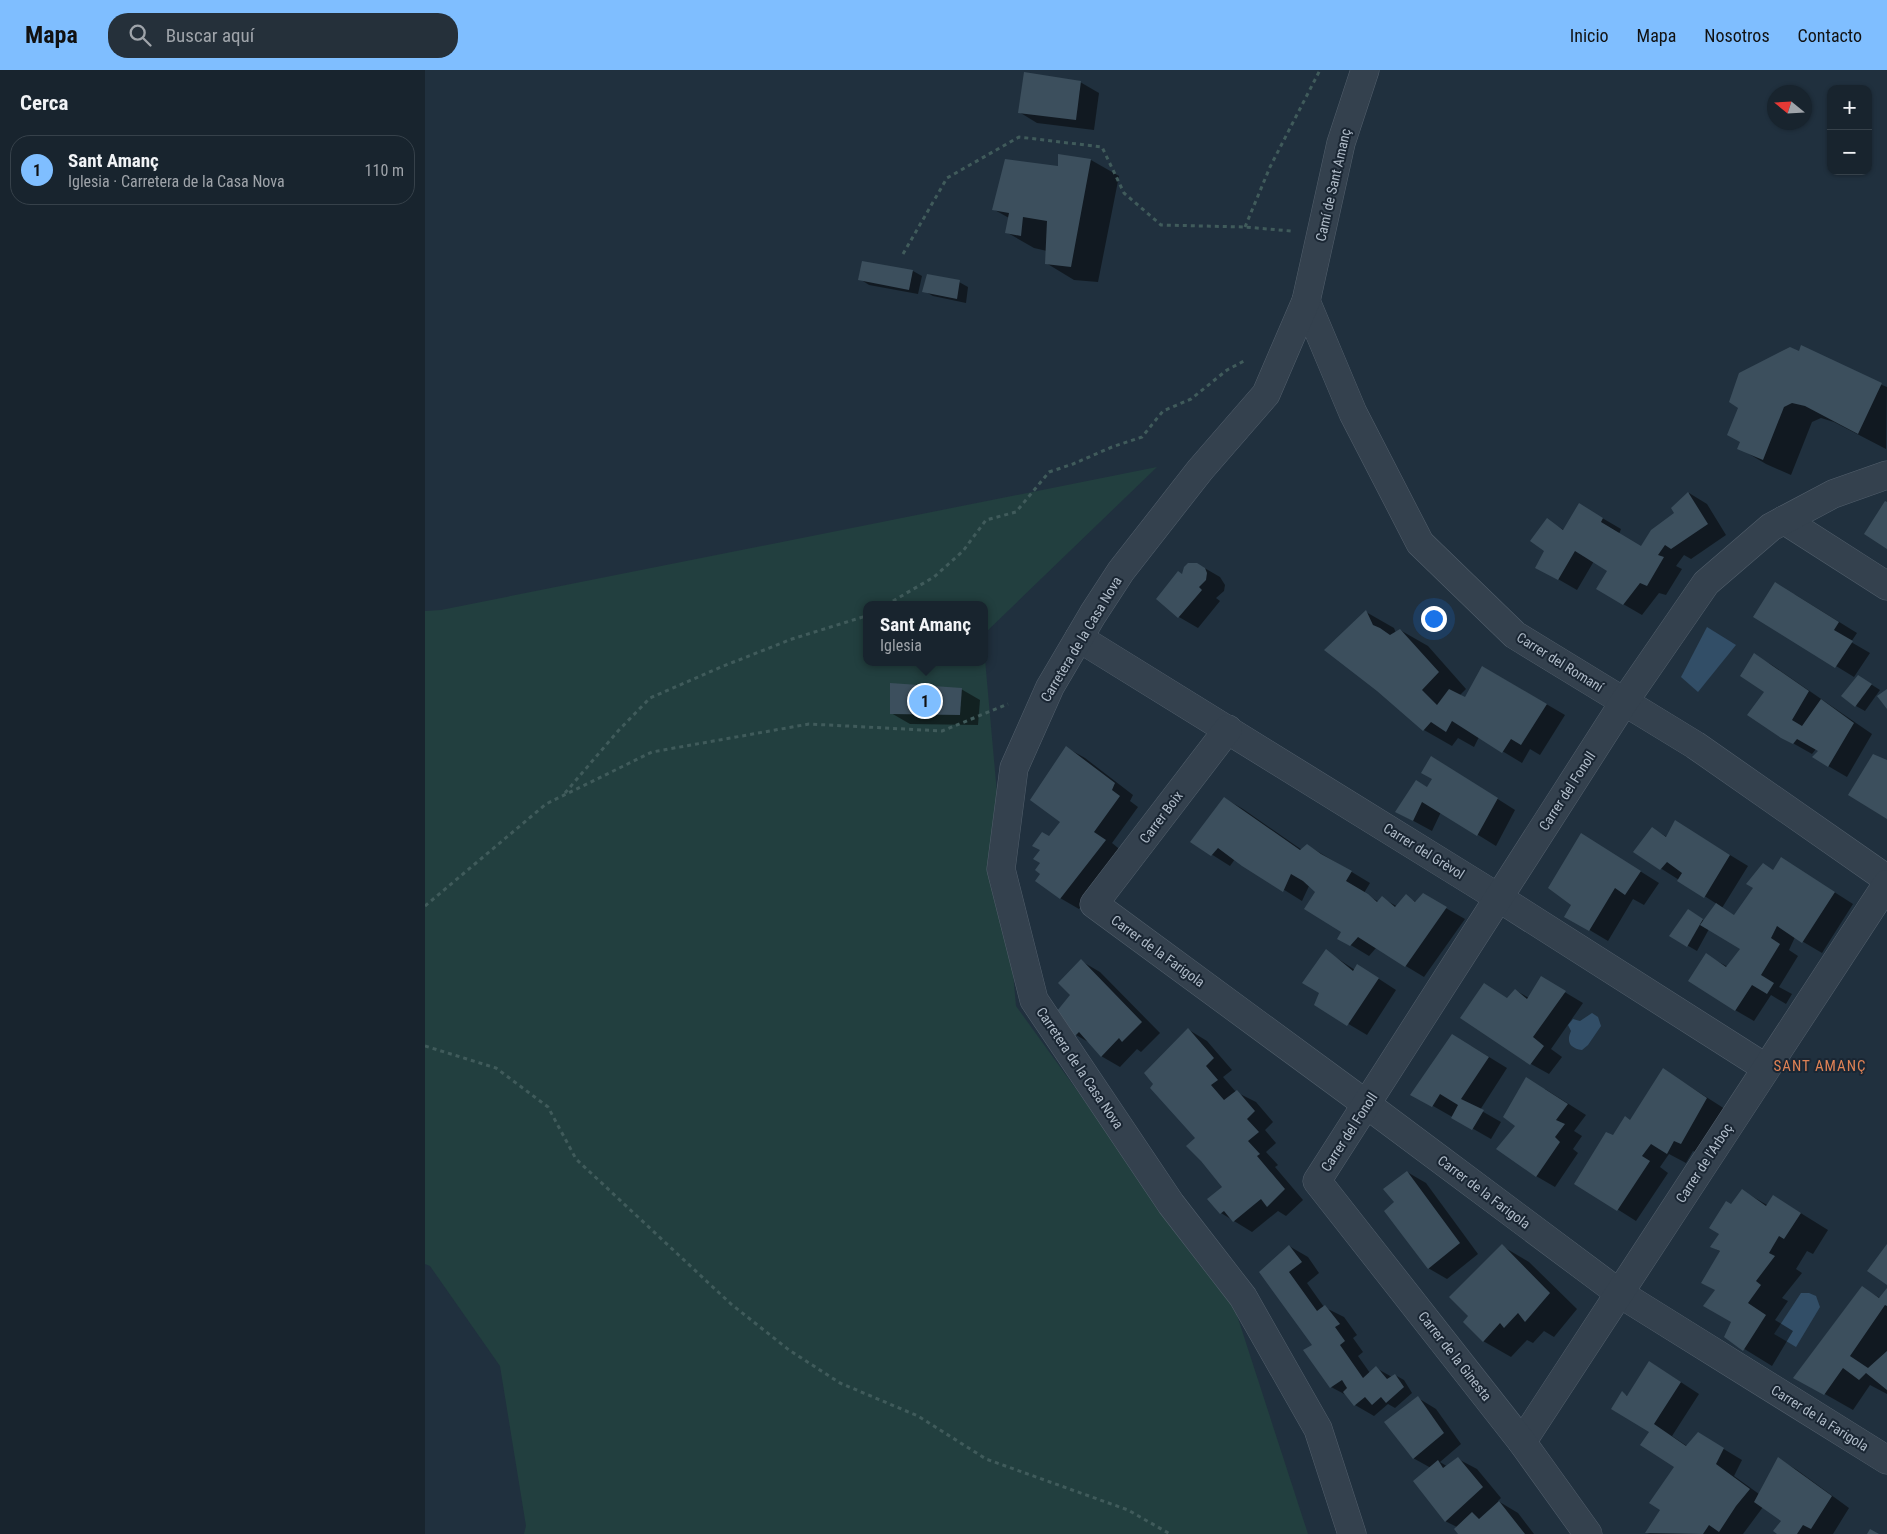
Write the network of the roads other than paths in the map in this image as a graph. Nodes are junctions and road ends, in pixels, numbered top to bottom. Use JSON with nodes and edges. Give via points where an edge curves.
{"nodes":[{"id":1,"x":1365,"y":70,"type":"edge"},
{"id":2,"x":1306,"y":301,"type":"junction"},
{"id":3,"x":1887,"y":475,"type":"edge"},
{"id":4,"x":1784,"y":520,"type":"junction"},
{"id":5,"x":1887,"y":586,"type":"edge"},
{"id":6,"x":1079,"y":638,"type":"junction"},
{"id":7,"x":1624,"y":702,"type":"junction"},
{"id":8,"x":1228,"y":729,"type":"junction"},
{"id":9,"x":1887,"y":879,"type":"edge"},
{"id":10,"x":1887,"y":884,"type":"edge"},
{"id":11,"x":1499,"y":898,"type":"junction"},
{"id":12,"x":1094,"y":904,"type":"joint"},
{"id":13,"x":1766,"y":1068,"type":"junction"},
{"id":14,"x":1366,"y":1104,"type":"junction"},
{"id":15,"x":1317,"y":1181,"type":"joint"},
{"id":16,"x":1619,"y":1294,"type":"junction"},
{"id":17,"x":1522,"y":1442,"type":"junction"},
{"id":18,"x":1887,"y":1460,"type":"edge"},
{"id":19,"x":1351,"y":1534,"type":"edge"},
{"id":20,"x":1588,"y":1534,"type":"edge"}],
"edges":[{"from":1,"to":2,"type":"street","name":"Camí de Sant Amanç","via":[[1341,143]]},
{"from":2,"to":6,"type":"street","name":"Carretera de la Casa Nova","via":[[1266,394],[1200,470],[1121,571]]},
{"from":2,"to":7,"type":"street","name":"Carrer del Romaní","via":[[1353,413],[1420,543],[1515,634]]},
{"from":3,"to":4,"type":"street","name":"Carrer del Fonoll","via":[[1833,494]]},
{"from":4,"to":5,"type":"street"},
{"from":4,"to":7,"type":"street","name":"Carrer del Fonoll","via":[[1771,527],[1706,583]]},
{"from":6,"to":8,"type":"street","name":"Carrer del Grèvol"},
{"from":6,"to":19,"type":"street","name":"Carretera de la Casa Nova","via":[[1050,687],[1013,768],[1001,869],[1034,1000],[1171,1204],[1243,1297],[1317,1429]]},
{"from":7,"to":9,"type":"street","name":"Carrer del Romaní","via":[[1695,744]]},
{"from":7,"to":11,"type":"street","name":"Carrer del Fonoll"},
{"from":8,"to":11,"type":"street","name":"Carrer del Grèvol"},
{"from":8,"to":12,"type":"street","name":"Carrer Boix"},
{"from":10,"to":13,"type":"street","name":"Carrer de l'Arboç"},
{"from":11,"to":13,"type":"street","name":"Carrer del Grèvol"},
{"from":11,"to":14,"type":"street","name":"Carrer del Fonoll"},
{"from":12,"to":14,"type":"street","name":"Carrer de la Farigola"},
{"from":13,"to":16,"type":"street","name":"Carrer de l'Arboç"},
{"from":14,"to":15,"type":"street","name":"Carrer del Fonoll"},
{"from":14,"to":16,"type":"street","name":"Carrer de la Farigola"},
{"from":15,"to":17,"type":"street","name":"Carrer de la Ginesta"},
{"from":16,"to":17,"type":"street","name":"Carrer de l'Arboç"},
{"from":16,"to":18,"type":"street","name":"Carrer de la Farigola"},
{"from":17,"to":20,"type":"street","name":"Carrer de la Ginesta"}]}
